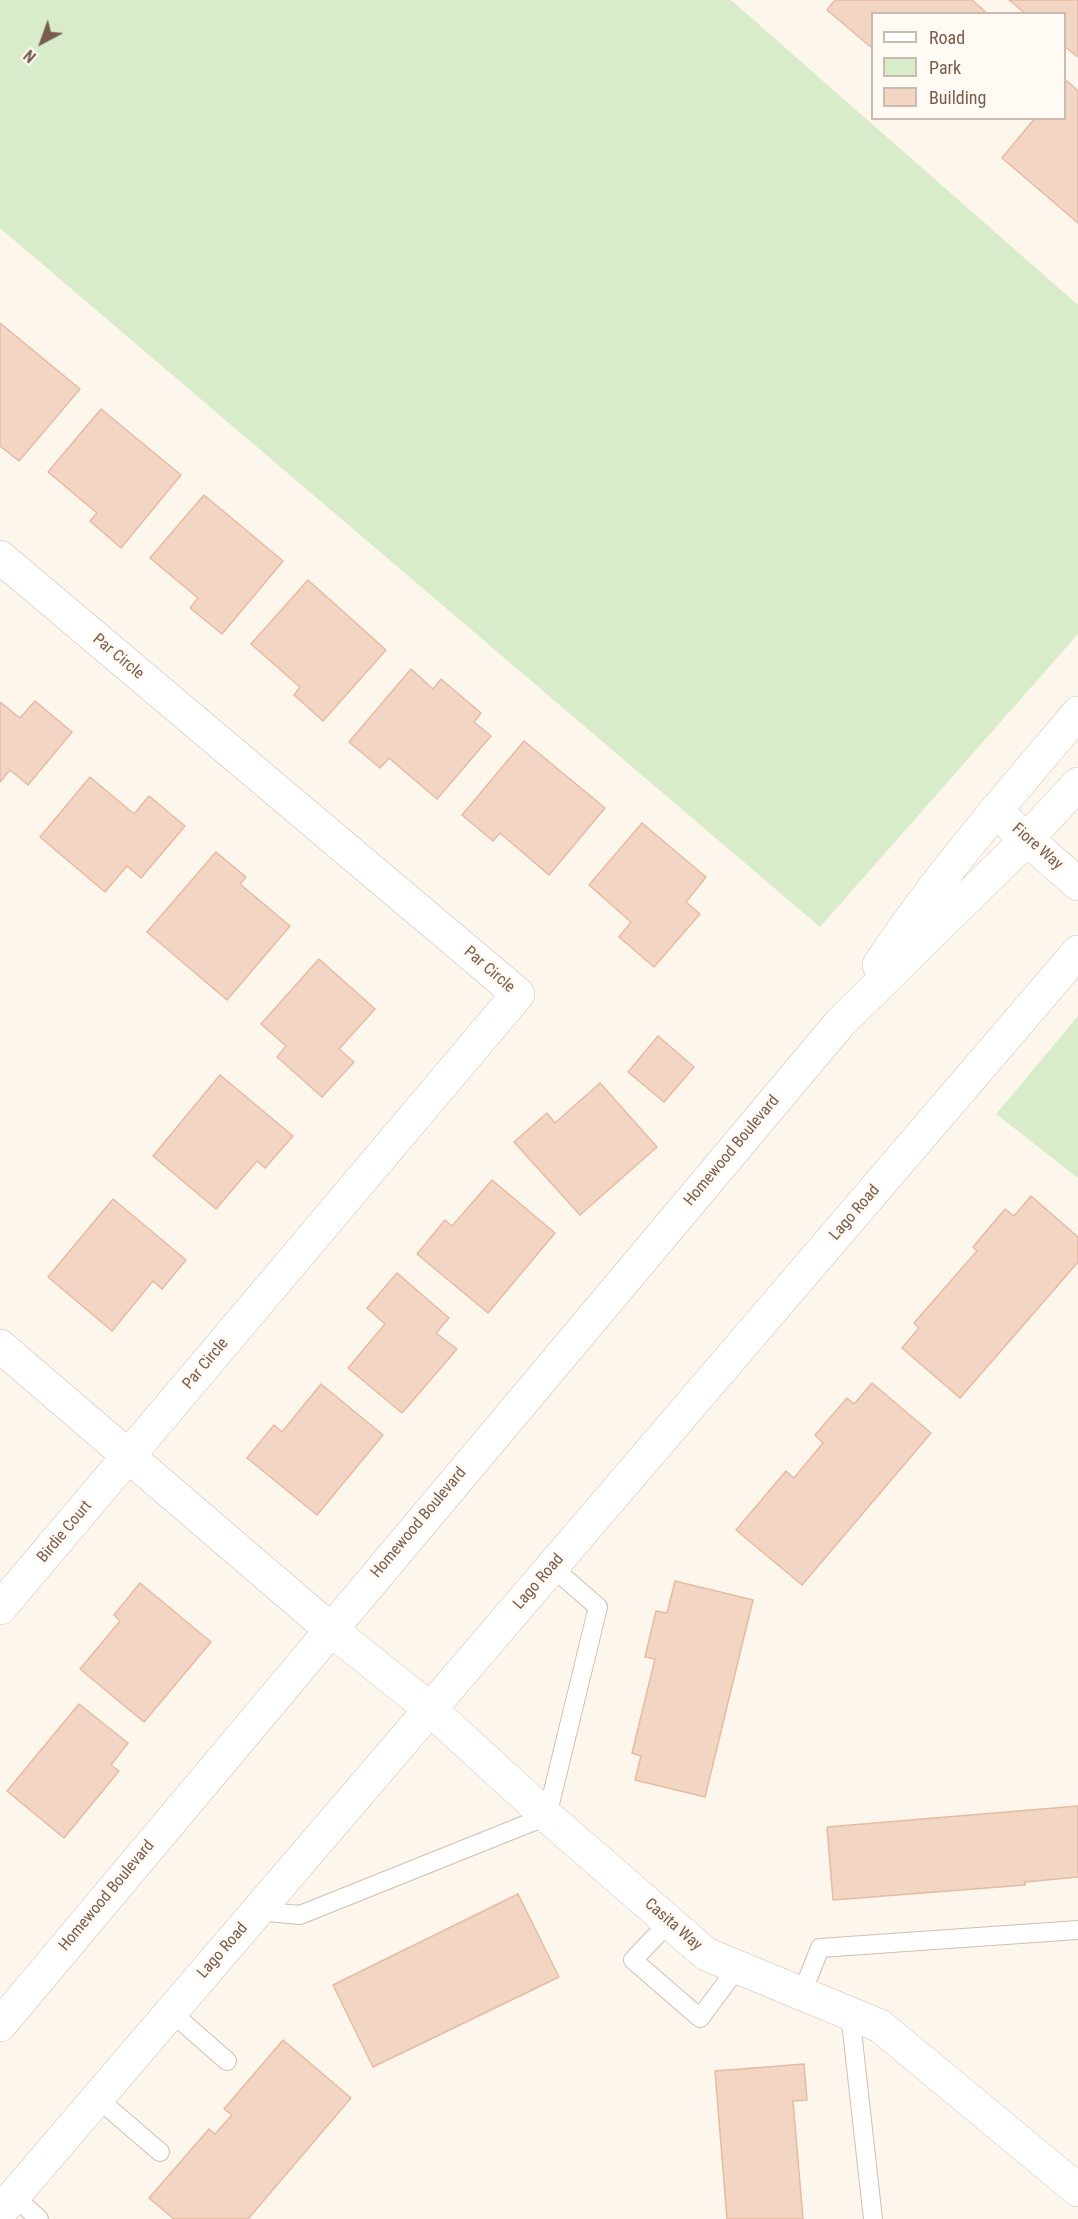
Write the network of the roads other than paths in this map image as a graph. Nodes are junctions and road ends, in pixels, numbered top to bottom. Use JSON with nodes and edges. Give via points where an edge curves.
{"nodes":[{"id":1,"x":0,"y":557,"type":"edge"},
{"id":2,"x":1078,"y":713,"type":"edge"},
{"id":3,"x":1078,"y":784,"type":"edge"},
{"id":4,"x":995,"y":811,"type":"junction"},
{"id":5,"x":1027,"y":839,"type":"junction"},
{"id":6,"x":1078,"y":884,"type":"edge"},
{"id":7,"x":1078,"y":952,"type":"edge"},
{"id":8,"x":840,"y":1023,"type":"junction"},
{"id":9,"x":0,"y":1346,"type":"edge"},
{"id":10,"x":129,"y":1455,"type":"junction"},
{"id":11,"x":552,"y":1567,"type":"junction"},
{"id":12,"x":0,"y":1608,"type":"edge"},
{"id":13,"x":330,"y":1629,"type":"junction"},
{"id":14,"x":430,"y":1709,"type":"junction"},
{"id":15,"x":547,"y":1816,"type":"junction"},
{"id":16,"x":258,"y":1911,"type":"junction"},
{"id":17,"x":669,"y":1922,"type":"junction"},
{"id":18,"x":1078,"y":1930,"type":"edge"},
{"id":19,"x":738,"y":1967,"type":"junction"},
{"id":20,"x":802,"y":1993,"type":"junction"},
{"id":21,"x":171,"y":2012,"type":"junction"},
{"id":22,"x":850,"y":2013,"type":"junction"},
{"id":23,"x":0,"y":2025,"type":"edge"},
{"id":24,"x":227,"y":2061,"type":"dead end"},
{"id":25,"x":98,"y":2098,"type":"junction"},
{"id":26,"x":160,"y":2152,"type":"dead end"},
{"id":27,"x":1078,"y":2190,"type":"edge"},
{"id":28,"x":7,"y":2204,"type":"edge"},
{"id":29,"x":39,"y":2219,"type":"edge"},
{"id":30,"x":873,"y":2219,"type":"edge"}],
"edges":[{"from":1,"to":10,"type":"street","name":"Par Circle","via":[[518,994]]},
{"from":2,"to":4,"type":"street","name":"Homewood Boulevard"},
{"from":3,"to":5,"type":"street","name":"Homewood Boulevard"},
{"from":4,"to":5,"type":"street","name":"Fiore Way"},
{"from":4,"to":8,"type":"street","name":"Homewood Boulevard","via":[[905,926]]},
{"from":5,"to":6,"type":"street","name":"Fiore Way"},
{"from":5,"to":8,"type":"street","name":"Homewood Boulevard"},
{"from":7,"to":11,"type":"street","name":"Lago Road"},
{"from":8,"to":13,"type":"street","name":"Homewood Boulevard"},
{"from":9,"to":10,"type":"street"},
{"from":10,"to":12,"type":"street","name":"Birdie Court"},
{"from":10,"to":13,"type":"street"},
{"from":11,"to":14,"type":"street","name":"Lago Road"},
{"from":11,"to":15,"type":"lane","via":[[598,1607]]},
{"from":13,"to":14,"type":"street","name":"Casita Way"},
{"from":13,"to":23,"type":"street","name":"Homewood Boulevard"},
{"from":14,"to":15,"type":"street","name":"Casita Way"},
{"from":14,"to":16,"type":"street","name":"Lago Road"},
{"from":15,"to":16,"type":"lane","via":[[300,1915]]},
{"from":15,"to":17,"type":"street","name":"Casita Way"},
{"from":16,"to":21,"type":"street","name":"Lago Road"},
{"from":17,"to":19,"type":"street","name":"Casita Way","via":[[706,1954]]},
{"from":17,"to":19,"type":"lane","via":[[633,1960],[700,2018]]},
{"from":18,"to":20,"type":"lane","via":[[820,1948]]},
{"from":19,"to":20,"type":"street","name":"Casita Way"},
{"from":20,"to":22,"type":"street","name":"Casita Way"},
{"from":21,"to":24,"type":"lane"},
{"from":21,"to":25,"type":"street","name":"Lago Road"},
{"from":22,"to":27,"type":"street","name":"Casita Way","via":[[880,2026]]},
{"from":22,"to":30,"type":"lane"},
{"from":25,"to":26,"type":"lane"},
{"from":25,"to":28,"type":"street","name":"Lago Road"},
{"from":28,"to":29,"type":"lane"}]}
